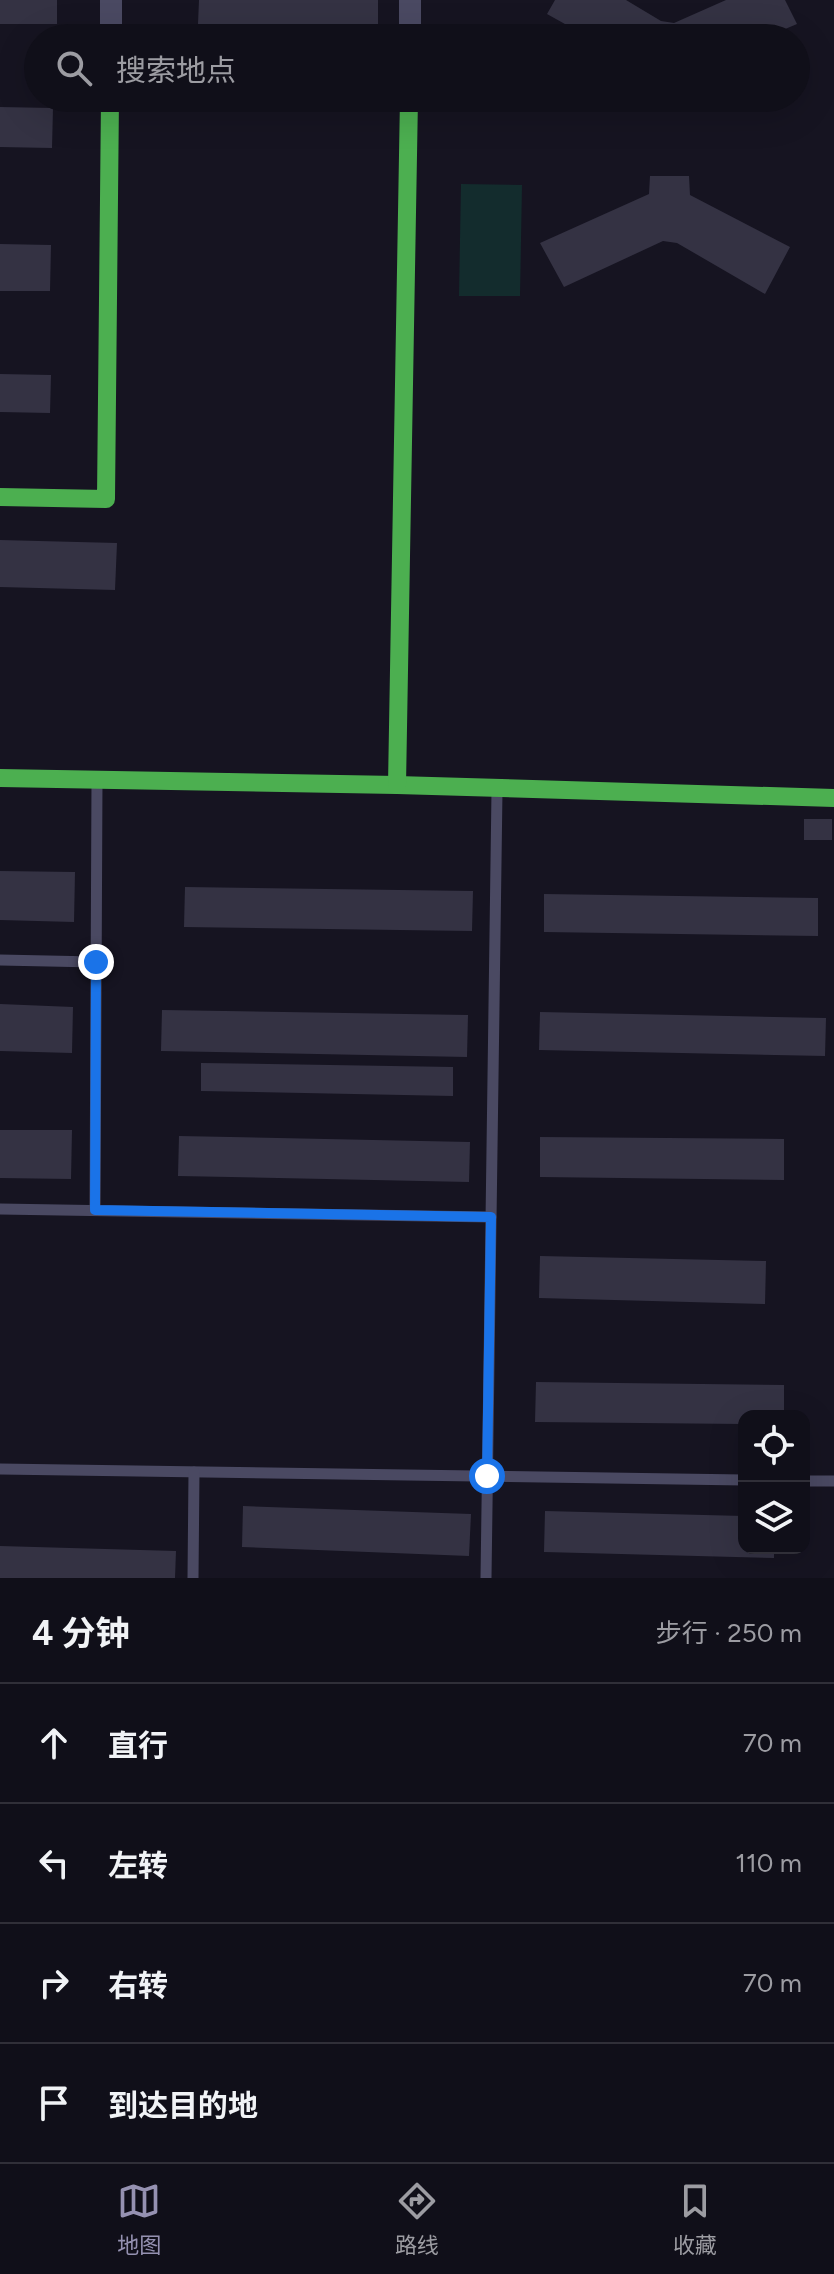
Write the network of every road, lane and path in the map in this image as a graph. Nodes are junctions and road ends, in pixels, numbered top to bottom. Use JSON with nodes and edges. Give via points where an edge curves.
{"nodes":[{"id":1,"x":111,"y":0,"type":"edge"},
{"id":2,"x":410,"y":0,"type":"edge"},
{"id":3,"x":111,"y":24,"type":"edge"},
{"id":4,"x":410,"y":24,"type":"edge"},
{"id":5,"x":110,"y":112,"type":"edge"},
{"id":6,"x":409,"y":112,"type":"edge"},
{"id":7,"x":0,"y":497,"type":"edge"},
{"id":8,"x":0,"y":778,"type":"edge"},
{"id":9,"x":97,"y":780,"type":"junction"},
{"id":10,"x":397,"y":785,"type":"junction"},
{"id":11,"x":497,"y":788,"type":"junction"},
{"id":12,"x":834,"y":798,"type":"edge"},
{"id":13,"x":0,"y":960,"type":"edge"},
{"id":14,"x":96,"y":962,"type":"junction"},
{"id":15,"x":0,"y":1209,"type":"edge"},
{"id":16,"x":95,"y":1210,"type":"junction"},
{"id":17,"x":491,"y":1217,"type":"junction"},
{"id":18,"x":0,"y":1469,"type":"edge"},
{"id":19,"x":194,"y":1472,"type":"junction"},
{"id":20,"x":487,"y":1476,"type":"junction"},
{"id":21,"x":738,"y":1480,"type":"edge"},
{"id":22,"x":810,"y":1481,"type":"edge"},
{"id":23,"x":834,"y":1481,"type":"edge"},
{"id":24,"x":193,"y":1578,"type":"edge"},
{"id":25,"x":486,"y":1578,"type":"edge"}],
"edges":[{"from":1,"to":3,"type":"street"},
{"from":2,"to":4,"type":"street"},
{"from":5,"to":7,"type":"street","via":[[106,499]]},
{"from":6,"to":10,"type":"street"},
{"from":8,"to":9,"type":"street"},
{"from":9,"to":10,"type":"street"},
{"from":9,"to":14,"type":"lane"},
{"from":10,"to":11,"type":"street"},
{"from":11,"to":12,"type":"street"},
{"from":11,"to":17,"type":"lane"},
{"from":13,"to":14,"type":"lane"},
{"from":14,"to":16,"type":"lane"},
{"from":15,"to":16,"type":"lane"},
{"from":16,"to":17,"type":"lane"},
{"from":17,"to":20,"type":"lane"},
{"from":18,"to":19,"type":"lane"},
{"from":19,"to":20,"type":"lane"},
{"from":19,"to":24,"type":"lane"},
{"from":20,"to":21,"type":"lane"},
{"from":20,"to":25,"type":"lane"},
{"from":22,"to":23,"type":"lane"}]}
